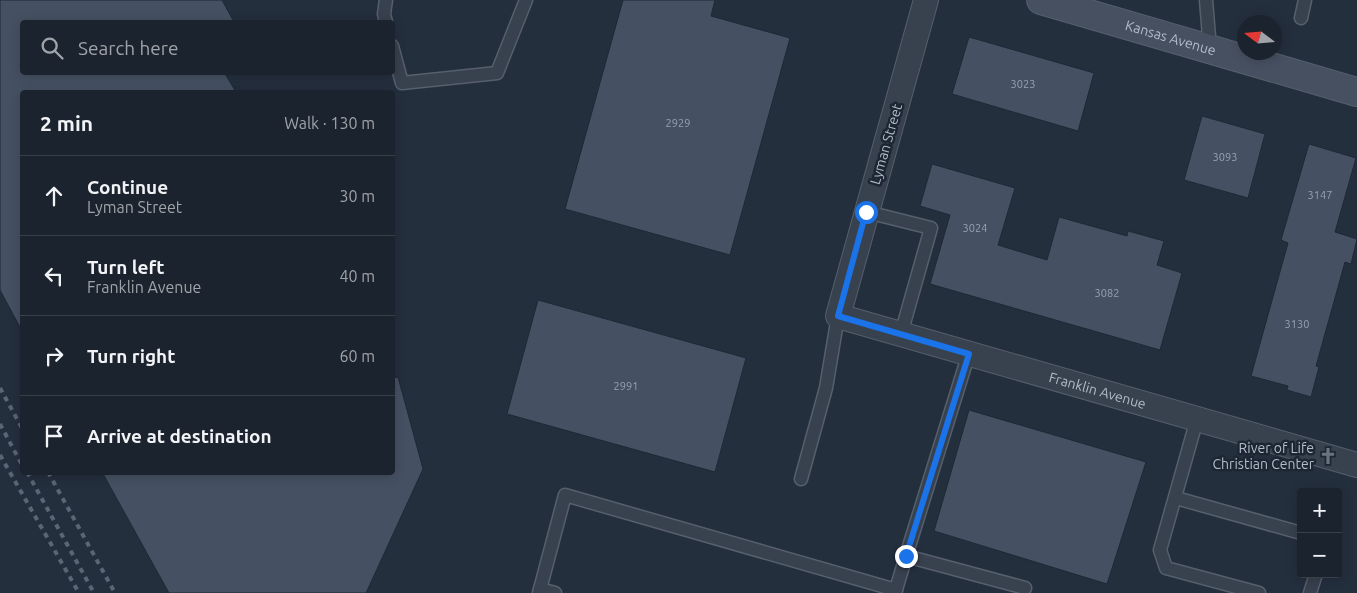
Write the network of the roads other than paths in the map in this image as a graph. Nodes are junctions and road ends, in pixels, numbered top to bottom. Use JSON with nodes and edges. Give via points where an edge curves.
{"nodes":[{"id":1,"x":386,"y":0,"type":"edge"},
{"id":2,"x":526,"y":0,"type":"edge"},
{"id":3,"x":926,"y":0,"type":"edge"},
{"id":4,"x":1041,"y":0,"type":"edge"},
{"id":5,"x":1206,"y":0,"type":"edge"},
{"id":6,"x":1305,"y":0,"type":"edge"},
{"id":7,"x":1301,"y":18,"type":"dead end"},
{"id":8,"x":386,"y":20,"type":"edge"},
{"id":9,"x":1210,"y":49,"type":"junction"},
{"id":10,"x":395,"y":57,"type":"edge"},
{"id":11,"x":1357,"y":92,"type":"edge"},
{"id":12,"x":866,"y":212,"type":"junction"},
{"id":13,"x":838,"y":316,"type":"junction"},
{"id":14,"x":900,"y":334,"type":"junction"},
{"id":15,"x":969,"y":354,"type":"junction"},
{"id":16,"x":1197,"y":419,"type":"junction"},
{"id":17,"x":1357,"y":465,"type":"edge"},
{"id":18,"x":801,"y":479,"type":"dead end"},
{"id":19,"x":1176,"y":498,"type":"junction"},
{"id":20,"x":1297,"y":532,"type":"edge"},
{"id":21,"x":906,"y":556,"type":"junction"},
{"id":22,"x":1315,"y":578,"type":"edge"},
{"id":23,"x":1025,"y":588,"type":"dead end"},
{"id":24,"x":539,"y":591,"type":"edge"},
{"id":25,"x":896,"y":592,"type":"edge"},
{"id":26,"x":555,"y":593,"type":"edge"},
{"id":27,"x":1259,"y":593,"type":"edge"},
{"id":28,"x":1310,"y":593,"type":"edge"}],
"edges":[{"from":1,"to":8,"type":"lane"},
{"from":2,"to":10,"type":"lane","via":[[497,73],[402,83]]},
{"from":3,"to":12,"type":"street","name":"Lyman Street"},
{"from":4,"to":9,"type":"street","name":"Kansas Avenue"},
{"from":5,"to":9,"type":"lane"},
{"from":6,"to":7,"type":"lane"},
{"from":9,"to":11,"type":"street","name":"Kansas Avenue"},
{"from":12,"to":13,"type":"street","name":"Lyman Street"},
{"from":12,"to":14,"type":"lane","via":[[931,228]]},
{"from":13,"to":14,"type":"street","name":"Franklin Avenue"},
{"from":13,"to":18,"type":"lane","via":[[826,388]]},
{"from":14,"to":15,"type":"street","name":"Franklin Avenue"},
{"from":15,"to":16,"type":"street","name":"Franklin Avenue"},
{"from":15,"to":21,"type":"lane"},
{"from":16,"to":17,"type":"street","name":"Franklin Avenue"},
{"from":16,"to":19,"type":"lane"},
{"from":19,"to":20,"type":"lane"},
{"from":19,"to":27,"type":"lane","via":[[1160,550],[1166,568]]},
{"from":21,"to":23,"type":"lane"},
{"from":21,"to":25,"type":"lane"},
{"from":22,"to":28,"type":"lane"},
{"from":24,"to":25,"type":"lane","via":[[565,495]]},
{"from":24,"to":26,"type":"lane"}]}
